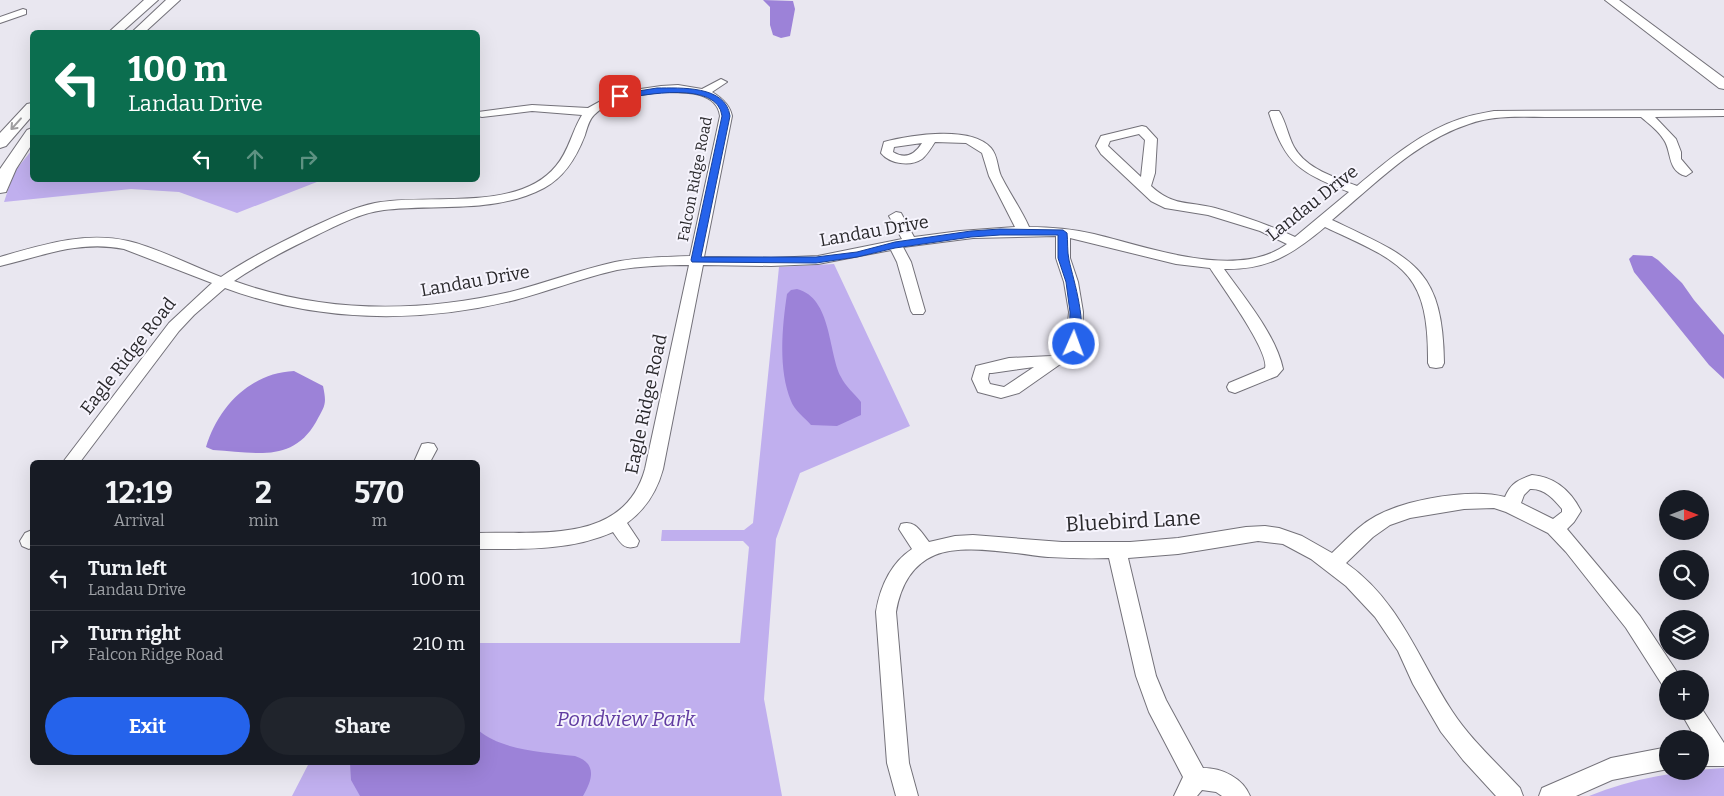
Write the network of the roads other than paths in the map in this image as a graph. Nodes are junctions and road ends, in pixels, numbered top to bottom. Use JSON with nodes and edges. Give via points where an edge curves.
{"nodes":[{"id":1,"x":152,"y":0,"type":"edge"},
{"id":2,"x":174,"y":0,"type":"edge"},
{"id":3,"x":1611,"y":0,"type":"edge"},
{"id":4,"x":23,"y":12,"type":"dead end"},
{"id":5,"x":0,"y":20,"type":"edge"},
{"id":6,"x":118,"y":30,"type":"edge"},
{"id":7,"x":140,"y":30,"type":"edge"},
{"id":8,"x":721,"y":82,"type":"dead end"},
{"id":9,"x":1724,"y":85,"type":"edge"},
{"id":10,"x":704,"y":93,"type":"junction"},
{"id":11,"x":30,"y":109,"type":"edge"},
{"id":12,"x":590,"y":112,"type":"junction"},
{"id":13,"x":1275,"y":113,"type":"dead end"},
{"id":14,"x":1643,"y":113,"type":"junction"},
{"id":15,"x":1724,"y":113,"type":"edge"},
{"id":16,"x":482,"y":114,"type":"dead end"},
{"id":17,"x":30,"y":136,"type":"edge"},
{"id":18,"x":931,"y":139,"type":"dead end"},
{"id":19,"x":0,"y":143,"type":"edge"},
{"id":20,"x":1686,"y":172,"type":"dead end"},
{"id":21,"x":1144,"y":187,"type":"junction"},
{"id":22,"x":0,"y":188,"type":"edge"},
{"id":23,"x":1358,"y":191,"type":"junction"},
{"id":24,"x":896,"y":216,"type":"dead end"},
{"id":25,"x":1323,"y":222,"type":"junction"},
{"id":26,"x":1024,"y":232,"type":"junction"},
{"id":27,"x":1063,"y":233,"type":"junction"},
{"id":28,"x":911,"y":243,"type":"junction"},
{"id":29,"x":1297,"y":243,"type":"junction"},
{"id":30,"x":895,"y":245,"type":"junction"},
{"id":31,"x":696,"y":260,"type":"junction"},
{"id":32,"x":0,"y":262,"type":"edge"},
{"id":33,"x":1214,"y":263,"type":"junction"},
{"id":34,"x":223,"y":281,"type":"junction"},
{"id":35,"x":918,"y":311,"type":"dead end"},
{"id":36,"x":1053,"y":361,"type":"dead end"},
{"id":37,"x":1436,"y":363,"type":"dead end"},
{"id":38,"x":1234,"y":387,"type":"dead end"},
{"id":39,"x":73,"y":460,"type":"edge"},
{"id":40,"x":1511,"y":506,"type":"junction"},
{"id":41,"x":616,"y":522,"type":"junction"},
{"id":42,"x":1555,"y":528,"type":"junction"},
{"id":43,"x":908,"y":529,"type":"dead end"},
{"id":44,"x":480,"y":541,"type":"edge"},
{"id":45,"x":630,"y":541,"type":"dead end"},
{"id":46,"x":1117,"y":550,"type":"junction"},
{"id":47,"x":925,"y":551,"type":"junction"},
{"id":48,"x":1333,"y":564,"type":"junction"},
{"id":49,"x":1664,"y":670,"type":"edge"},
{"id":50,"x":1696,"y":720,"type":"edge"},
{"id":51,"x":1714,"y":755,"type":"edge"},
{"id":52,"x":1659,"y":760,"type":"edge"},
{"id":53,"x":1191,"y":788,"type":"edge"},
{"id":54,"x":907,"y":796,"type":"edge"},
{"id":55,"x":1239,"y":796,"type":"edge"},
{"id":56,"x":1512,"y":796,"type":"edge"},
{"id":57,"x":1550,"y":796,"type":"edge"}],
"edges":[{"from":1,"to":6,"type":"street"},
{"from":2,"to":7,"type":"street"},
{"from":3,"to":9,"type":"street"},
{"from":4,"to":5,"type":"street"},
{"from":8,"to":10,"type":"street"},
{"from":10,"to":12,"type":"street","name":"Falcon Ridge Road","via":[[672,90],[637,93],[607,101]]},
{"from":10,"to":31,"type":"street","name":"Falcon Ridge Road","via":[[720,103],[726,116]]},
{"from":11,"to":19,"type":"street","one_way":true},
{"from":12,"to":16,"type":"street","via":[[532,108]]},
{"from":12,"to":34,"type":"street","via":[[562,169],[530,190],[482,202],[397,205],[362,211],[278,248]]},
{"from":13,"to":23,"type":"street","via":[[1289,150],[1300,162],[1318,174]]},
{"from":14,"to":15,"type":"street","name":"Landau Drive"},
{"from":14,"to":20,"type":"street","via":[[1666,133],[1676,152],[1675,160]]},
{"from":14,"to":23,"type":"street","name":"Landau Drive","via":[[1476,117],[1450,126],[1419,143]]},
{"from":17,"to":22,"type":"street"},
{"from":18,"to":26,"type":"street","via":[[967,140],[987,151],[994,175],[1018,215]]},
{"from":21,"to":21,"type":"street","via":[[1149,173],[1152,139],[1142,130],[1105,139],[1102,146],[1105,151]]},
{"from":21,"to":29,"type":"street","via":[[1170,205],[1210,211],[1265,228]]},
{"from":23,"to":25,"type":"street","name":"Landau Drive"},
{"from":24,"to":28,"type":"street"},
{"from":25,"to":29,"type":"street","name":"Landau Drive"},
{"from":25,"to":37,"type":"street","via":[[1392,256],[1420,281],[1433,315]]},
{"from":26,"to":27,"type":"street","name":"Landau Drive"},
{"from":26,"to":28,"type":"street","name":"Landau Drive","via":[[971,234]]},
{"from":27,"to":33,"type":"street","name":"Landau Drive","via":[[1152,254]]},
{"from":27,"to":36,"type":"street","via":[[1063,258],[1076,312],[1074,344],[1067,355]]},
{"from":28,"to":30,"type":"street","name":"Landau Drive"},
{"from":29,"to":33,"type":"street","name":"Landau Drive","via":[[1260,261]]},
{"from":30,"to":31,"type":"street","name":"Landau Drive","via":[[816,260]]},
{"from":30,"to":35,"type":"street","via":[[904,262]]},
{"from":31,"to":34,"type":"street","name":"Landau Drive","via":[[626,264],[486,301],[405,311],[313,308],[277,300]]},
{"from":31,"to":41,"type":"street","name":"Eagle Ridge Road","via":[[654,470],[647,490],[634,508]]},
{"from":32,"to":34,"type":"street","name":"Landau Drive","via":[[65,244],[108,241]]},
{"from":33,"to":38,"type":"street","via":[[1275,364],[1275,369],[1266,376]]},
{"from":34,"to":39,"type":"street","name":"Eagle Ridge Road","via":[[174,327]]},
{"from":40,"to":42,"type":"street"},
{"from":40,"to":42,"type":"street","via":[[1523,486],[1541,483],[1550,487],[1561,494],[1572,511]]},
{"from":40,"to":48,"type":"street","via":[[1494,501],[1464,502],[1408,511],[1384,520],[1366,532]]},
{"from":41,"to":44,"type":"street","name":"Eagle Ridge Road","via":[[597,533],[574,539]]},
{"from":41,"to":45,"type":"street"},
{"from":42,"to":49,"type":"street","via":[[1611,593]]},
{"from":43,"to":47,"type":"street"},
{"from":46,"to":47,"type":"street","name":"Bluebird Lane","via":[[1062,550],[964,543],[944,544]]},
{"from":46,"to":48,"type":"street","name":"Bluebird Lane","via":[[1193,544],[1255,533],[1272,534],[1291,540]]},
{"from":46,"to":53,"type":"street","via":[[1146,676]]},
{"from":47,"to":54,"type":"street","name":"Bluebird Lane","via":[[906,563],[896,578],[888,595],[886,612],[898,762]]},
{"from":48,"to":56,"type":"street","name":"Bluebird Lane","via":[[1356,583],[1382,612],[1406,647],[1450,726]]},
{"from":50,"to":51,"type":"street"},
{"from":52,"to":57,"type":"street","via":[[1611,769]]},
{"from":53,"to":55,"type":"street","via":[[1206,778],[1225,783]]}]}
